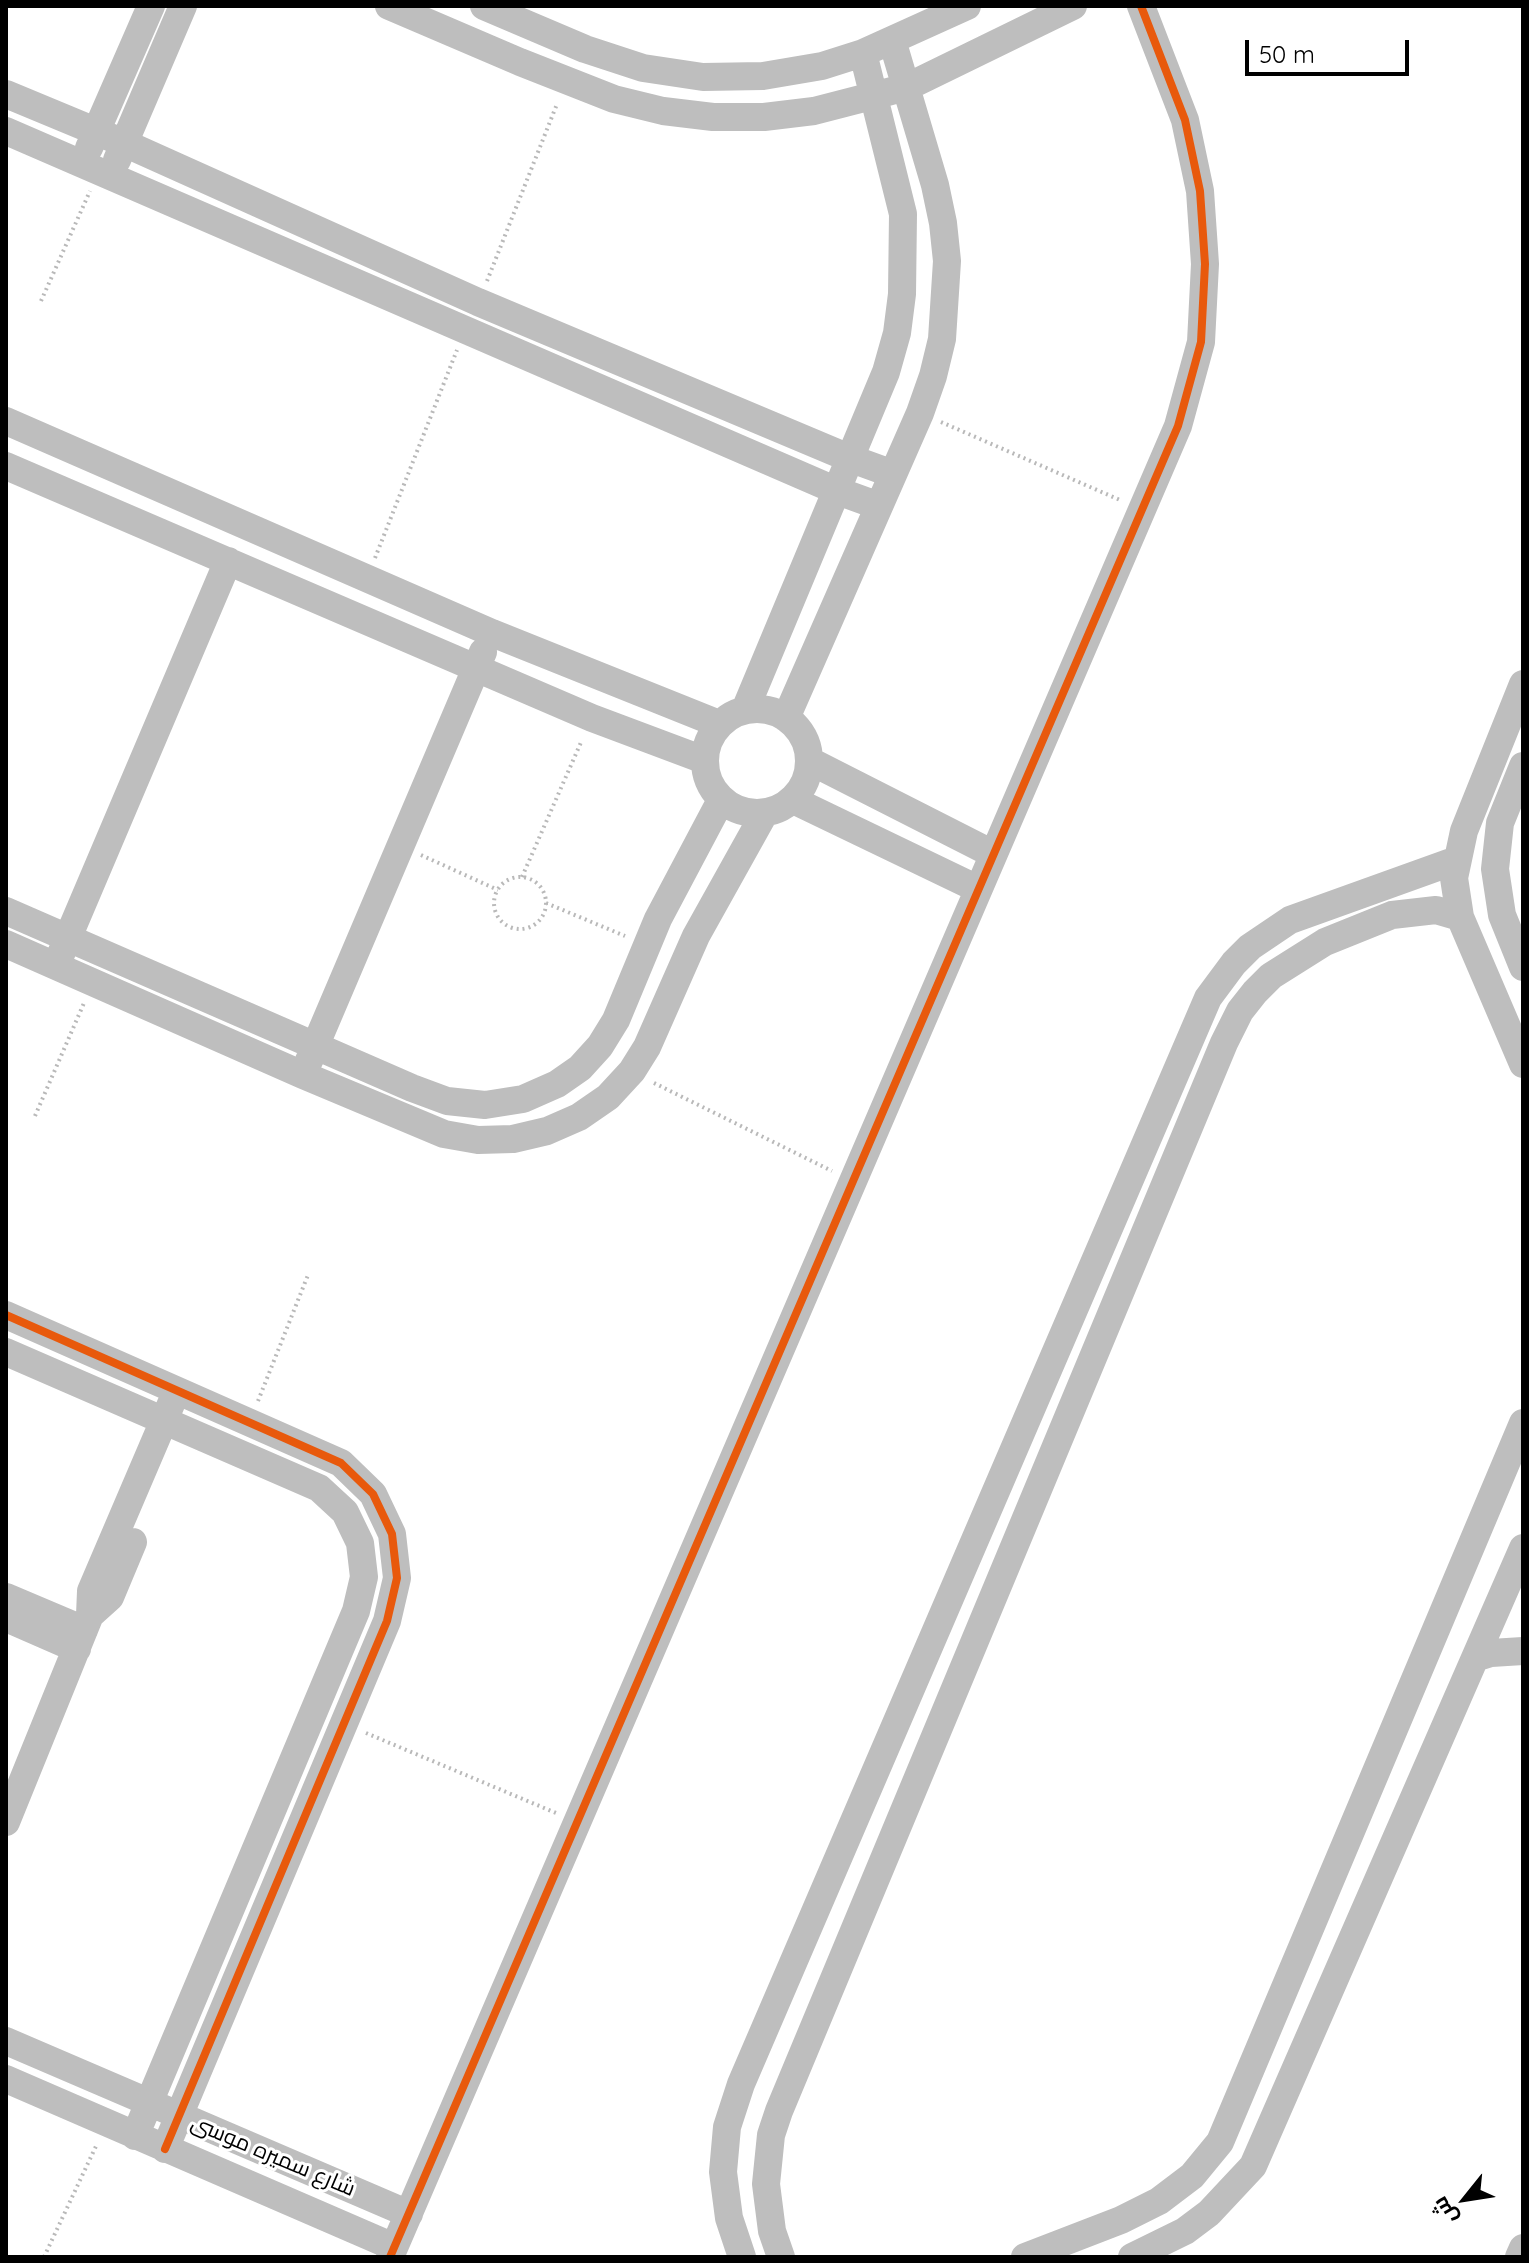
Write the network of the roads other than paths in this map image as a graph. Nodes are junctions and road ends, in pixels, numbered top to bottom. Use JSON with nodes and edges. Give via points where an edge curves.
{"nodes":[{"id":1,"x":151,"y":6,"type":"edge"},
{"id":2,"x":183,"y":6,"type":"edge"},
{"id":3,"x":389,"y":6,"type":"edge"},
{"id":4,"x":484,"y":6,"type":"edge"},
{"id":5,"x":967,"y":6,"type":"edge"},
{"id":6,"x":1073,"y":6,"type":"edge"},
{"id":7,"x":1141,"y":6,"type":"edge"},
{"id":8,"x":892,"y":40,"type":"junction"},
{"id":9,"x":863,"y":53,"type":"junction"},
{"id":10,"x":907,"y":87,"type":"junction"},
{"id":11,"x":6,"y":94,"type":"edge"},
{"id":12,"x":876,"y":97,"type":"junction"},
{"id":13,"x":6,"y":131,"type":"edge"},
{"id":14,"x":97,"y":132,"type":"junction"},
{"id":15,"x":124,"y":143,"type":"junction"},
{"id":16,"x":97,"y":169,"type":"junction"},
{"id":17,"x":6,"y":421,"type":"edge"},
{"id":18,"x":849,"y":458,"type":"junction"},
{"id":19,"x":6,"y":466,"type":"edge"},
{"id":20,"x":893,"y":474,"type":"junction"},
{"id":21,"x":154,"y":486,"type":"junction"},
{"id":22,"x":835,"y":490,"type":"junction"},
{"id":23,"x":879,"y":506,"type":"junction"},
{"id":24,"x":139,"y":523,"type":"junction"},
{"id":25,"x":228,"y":561,"type":"junction"},
{"id":26,"x":492,"y":633,"type":"junction"},
{"id":27,"x":477,"y":668,"type":"junction"},
{"id":28,"x":1523,"y":684,"type":"edge"},
{"id":29,"x":745,"y":710,"type":"junction"},
{"id":30,"x":786,"y":718,"type":"junction"},
{"id":31,"x":719,"y":724,"type":"junction"},
{"id":32,"x":704,"y":760,"type":"junction"},
{"id":33,"x":810,"y":761,"type":"junction"},
{"id":34,"x":1523,"y":766,"type":"edge"},
{"id":35,"x":721,"y":800,"type":"junction"},
{"id":36,"x":793,"y":800,"type":"junction"},
{"id":37,"x":764,"y":814,"type":"junction"},
{"id":38,"x":993,"y":854,"type":"junction"},
{"id":39,"x":1457,"y":860,"type":"junction"},
{"id":40,"x":978,"y":889,"type":"junction"},
{"id":41,"x":6,"y":911,"type":"edge"},
{"id":42,"x":1460,"y":917,"type":"junction"},
{"id":43,"x":68,"y":938,"type":"junction"},
{"id":44,"x":6,"y":944,"type":"edge"},
{"id":45,"x":56,"y":966,"type":"junction"},
{"id":46,"x":1523,"y":967,"type":"edge"},
{"id":47,"x":315,"y":1047,"type":"junction"},
{"id":48,"x":1523,"y":1064,"type":"edge"},
{"id":49,"x":303,"y":1075,"type":"junction"},
{"id":50,"x":6,"y":1315,"type":"edge"},
{"id":51,"x":6,"y":1352,"type":"edge"},
{"id":52,"x":185,"y":1394,"type":"junction"},
{"id":53,"x":173,"y":1423,"type":"junction"},
{"id":54,"x":1523,"y":1423,"type":"edge"},
{"id":55,"x":1521,"y":1560,"type":"edge"},
{"id":56,"x":6,"y":1597,"type":"edge"},
{"id":57,"x":6,"y":1618,"type":"edge"},
{"id":58,"x":84,"y":1631,"type":"junction"},
{"id":59,"x":1523,"y":1651,"type":"edge"},
{"id":60,"x":1475,"y":1658,"type":"junction"},
{"id":61,"x":6,"y":1822,"type":"edge"},
{"id":62,"x":6,"y":2041,"type":"edge"},
{"id":63,"x":6,"y":2079,"type":"edge"},
{"id":64,"x":149,"y":2102,"type":"junction"},
{"id":65,"x":179,"y":2115,"type":"junction"},
{"id":66,"x":135,"y":2136,"type":"junction"},
{"id":67,"x":165,"y":2149,"type":"junction"},
{"id":68,"x":409,"y":2214,"type":"junction"},
{"id":69,"x":1523,"y":2248,"type":"edge"},
{"id":70,"x":392,"y":2252,"type":"edge"},
{"id":71,"x":742,"y":2257,"type":"edge"},
{"id":72,"x":781,"y":2257,"type":"edge"},
{"id":73,"x":1025,"y":2257,"type":"edge"},
{"id":74,"x":1132,"y":2257,"type":"edge"},
{"id":75,"x":1519,"y":2257,"type":"edge"}],
"edges":[{"from":1,"to":14,"type":"street"},
{"from":2,"to":15,"type":"street"},
{"from":3,"to":12,"type":"street","via":[[566,81],[663,111],[764,117]]},
{"from":4,"to":9,"type":"street","via":[[628,63],[703,77],[763,76]]},
{"from":5,"to":8,"type":"street"},
{"from":6,"to":10,"type":"street"},
{"from":7,"to":38,"type":"street","via":[[1185,120],[1200,191],[1205,264],[1201,342],[1178,426]]},
{"from":8,"to":9,"type":"street"},
{"from":8,"to":10,"type":"street"},
{"from":9,"to":12,"type":"street"},
{"from":10,"to":12,"type":"street"},
{"from":10,"to":20,"type":"street","via":[[943,223],[946,300],[933,376]]},
{"from":11,"to":14,"type":"street"},
{"from":12,"to":18,"type":"street","via":[[903,214],[902,294],[886,372]]},
{"from":13,"to":16,"type":"street"},
{"from":14,"to":15,"type":"street"},
{"from":14,"to":16,"type":"street"},
{"from":15,"to":16,"type":"street"},
{"from":15,"to":18,"type":"street","via":[[478,302]]},
{"from":16,"to":22,"type":"street"},
{"from":17,"to":21,"type":"street"},
{"from":18,"to":20,"type":"street"},
{"from":18,"to":22,"type":"street"},
{"from":19,"to":24,"type":"street"},
{"from":20,"to":23,"type":"street"},
{"from":21,"to":24,"type":"street"},
{"from":21,"to":26,"type":"street"},
{"from":22,"to":23,"type":"street"},
{"from":22,"to":29,"type":"street"},
{"from":23,"to":30,"type":"street"},
{"from":24,"to":25,"type":"street"},
{"from":25,"to":27,"type":"street"},
{"from":25,"to":43,"type":"street"},
{"from":26,"to":27,"type":"street"},
{"from":26,"to":31,"type":"street"},
{"from":27,"to":32,"type":"street"},
{"from":27,"to":47,"type":"street"},
{"from":28,"to":39,"type":"street"},
{"from":29,"to":30,"type":"street"},
{"from":29,"to":31,"type":"street"},
{"from":30,"to":33,"type":"street","via":[[803,737]]},
{"from":31,"to":32,"type":"street"},
{"from":32,"to":35,"type":"street","via":[[708,781]]},
{"from":33,"to":36,"type":"street"},
{"from":33,"to":38,"type":"street"},
{"from":34,"to":46,"type":"street","via":[[1500,823],[1495,869],[1502,915]]},
{"from":35,"to":37,"type":"street","via":[[749,814]]},
{"from":35,"to":47,"type":"street","via":[[658,919],[616,1020],[580,1068],[557,1084],[523,1099],[485,1105],[447,1101]]},
{"from":36,"to":37,"type":"street"},
{"from":36,"to":40,"type":"street"},
{"from":37,"to":49,"type":"street","via":[[696,936],[647,1047],[608,1097],[579,1117],[513,1139],[478,1140],[444,1134]]},
{"from":38,"to":40,"type":"street"},
{"from":39,"to":42,"type":"street"},
{"from":39,"to":71,"type":"street","via":[[1290,920],[1234,963],[1203,1008],[737,2094],[727,2127],[723,2172],[729,2218]]},
{"from":40,"to":68,"type":"street"},
{"from":41,"to":43,"type":"street"},
{"from":42,"to":48,"type":"street"},
{"from":42,"to":72,"type":"street","via":[[1436,910],[1392,915],[1325,942],[1271,976],[1229,1032],[779,2111],[766,2184]]},
{"from":43,"to":45,"type":"street"},
{"from":43,"to":47,"type":"street"},
{"from":44,"to":45,"type":"street"},
{"from":45,"to":49,"type":"street"},
{"from":47,"to":49,"type":"street"},
{"from":50,"to":52,"type":"street"},
{"from":51,"to":53,"type":"street"},
{"from":52,"to":53,"type":"street"},
{"from":52,"to":65,"type":"street","via":[[341,1463],[373,1494],[392,1534],[397,1578],[387,1621]]},
{"from":53,"to":58,"type":"street","via":[[91,1591]]},
{"from":53,"to":64,"type":"street","via":[[319,1488],[345,1512],[360,1543],[364,1577],[356,1611]]},
{"from":54,"to":73,"type":"street","via":[[1220,2142],[1192,2176],[1159,2201]]},
{"from":55,"to":60,"type":"street"},
{"from":56,"to":58,"type":"street"},
{"from":57,"to":58,"type":"street"},
{"from":58,"to":61,"type":"street"},
{"from":59,"to":60,"type":"street"},
{"from":60,"to":74,"type":"street","via":[[1253,2166],[1209,2213]]},
{"from":62,"to":64,"type":"street","name":"شارع سميره موسى"},
{"from":63,"to":66,"type":"street","name":"شارع سميره موسى"},
{"from":64,"to":65,"type":"street","name":"شارع سميره موسى"},
{"from":64,"to":66,"type":"street"},
{"from":65,"to":67,"type":"street"},
{"from":65,"to":68,"type":"street","name":"شارع سميره موسى"},
{"from":66,"to":67,"type":"street","name":"شارع سميره موسى"},
{"from":67,"to":70,"type":"street","name":"شارع سميره موسى"},
{"from":68,"to":70,"type":"street"},
{"from":69,"to":75,"type":"street"}]}
